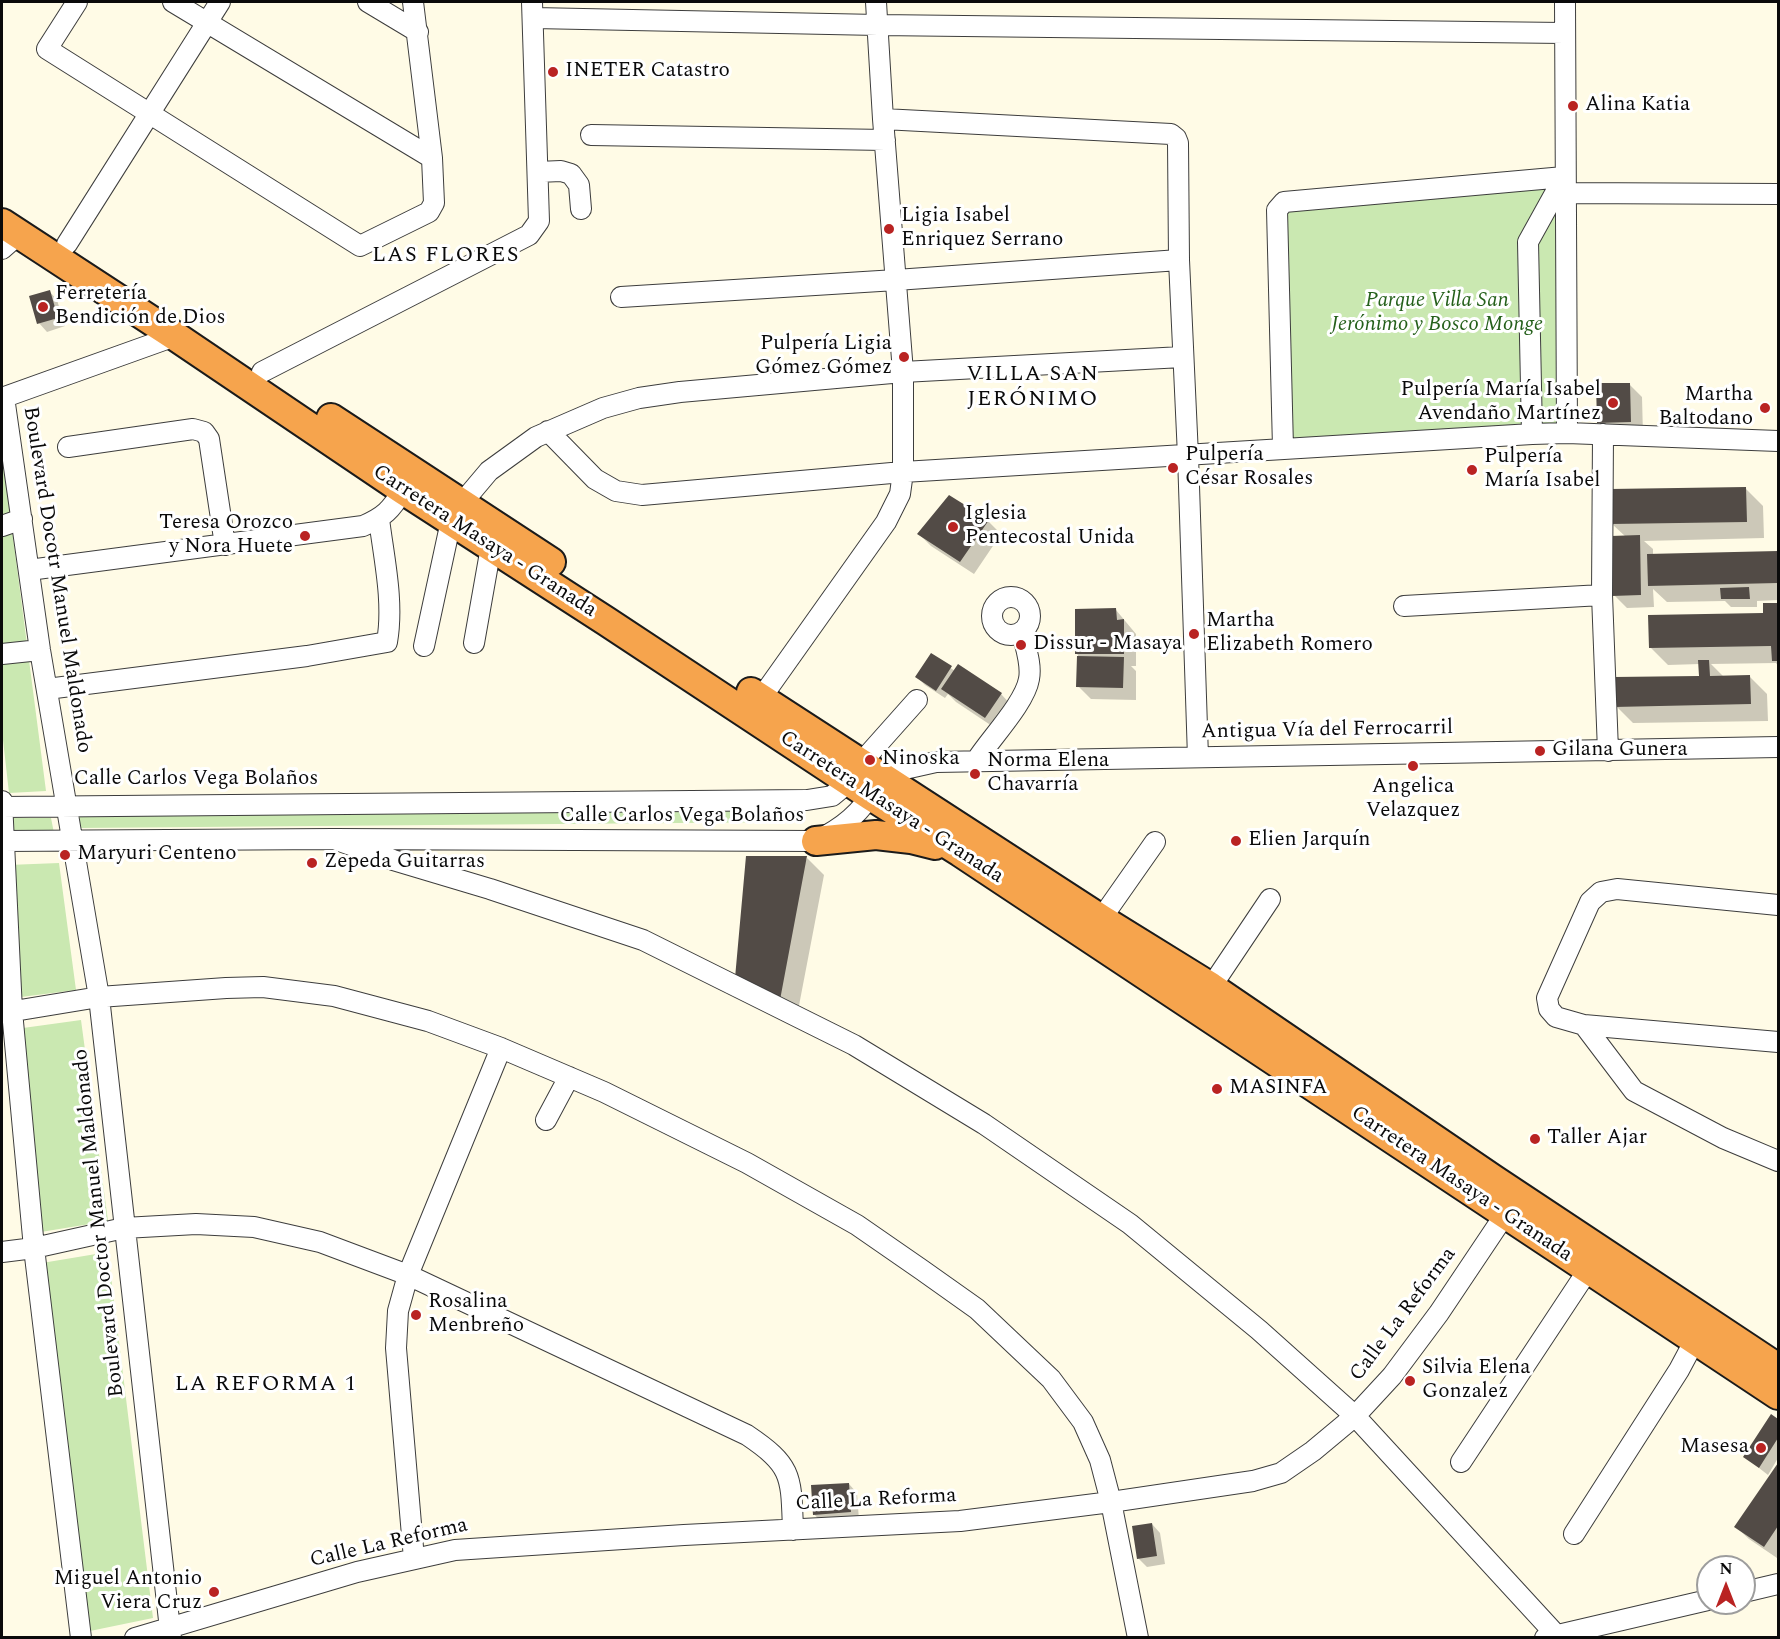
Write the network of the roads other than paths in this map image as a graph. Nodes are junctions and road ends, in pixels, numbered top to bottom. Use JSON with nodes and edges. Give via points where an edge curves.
{"nodes":[{"id":1,"x":77,"y":2,"type":"edge"},
{"id":2,"x":173,"y":2,"type":"edge"},
{"id":3,"x":220,"y":2,"type":"edge"},
{"id":4,"x":368,"y":2,"type":"edge"},
{"id":5,"x":413,"y":2,"type":"edge"},
{"id":6,"x":876,"y":2,"type":"edge"},
{"id":7,"x":1565,"y":2,"type":"edge"},
{"id":8,"x":533,"y":10,"type":"edge"},
{"id":9,"x":208,"y":22,"type":"junction"},
{"id":10,"x":878,"y":25,"type":"junction"},
{"id":11,"x":418,"y":32,"type":"junction"},
{"id":12,"x":1564,"y":33,"type":"junction"},
{"id":13,"x":150,"y":114,"type":"junction"},
{"id":14,"x":883,"y":119,"type":"junction"},
{"id":15,"x":591,"y":135,"type":"dead end"},
{"id":16,"x":885,"y":140,"type":"junction"},
{"id":17,"x":432,"y":158,"type":"junction"},
{"id":18,"x":538,"y":172,"type":"junction"},
{"id":19,"x":1565,"y":185,"type":"junction"},
{"id":20,"x":1779,"y":194,"type":"edge"},
{"id":21,"x":2,"y":201,"type":"edge"},
{"id":22,"x":581,"y":209,"type":"dead end"},
{"id":23,"x":7,"y":235,"type":"edge"},
{"id":24,"x":67,"y":244,"type":"junction"},
{"id":25,"x":1179,"y":260,"type":"junction"},
{"id":26,"x":896,"y":280,"type":"junction"},
{"id":27,"x":621,"y":297,"type":"dead end"},
{"id":28,"x":175,"y":336,"type":"junction"},
{"id":29,"x":1182,"y":357,"type":"junction"},
{"id":30,"x":262,"y":372,"type":"junction"},
{"id":31,"x":903,"y":372,"type":"junction"},
{"id":32,"x":3,"y":398,"type":"edge"},
{"id":33,"x":548,"y":431,"type":"junction"},
{"id":34,"x":1567,"y":433,"type":"junction"},
{"id":35,"x":1532,"y":434,"type":"junction"},
{"id":36,"x":1603,"y":434,"type":"junction"},
{"id":37,"x":1779,"y":441,"type":"edge"},
{"id":38,"x":68,"y":447,"type":"dead end"},
{"id":39,"x":1283,"y":448,"type":"junction"},
{"id":40,"x":1188,"y":456,"type":"junction"},
{"id":41,"x":903,"y":472,"type":"junction"},
{"id":42,"x":403,"y":490,"type":"junction"},
{"id":43,"x":456,"y":512,"type":"junction"},
{"id":44,"x":22,"y":519,"type":"junction"},
{"id":45,"x":379,"y":519,"type":"junction"},
{"id":46,"x":2,"y":526,"type":"edge"},
{"id":47,"x":225,"y":545,"type":"junction"},
{"id":48,"x":491,"y":547,"type":"junction"},
{"id":49,"x":29,"y":570,"type":"junction"},
{"id":50,"x":1602,"y":595,"type":"junction"},
{"id":51,"x":1404,"y":606,"type":"dead end"},
{"id":52,"x":1022,"y":632,"type":"dead end"},
{"id":53,"x":474,"y":643,"type":"dead end"},
{"id":54,"x":423,"y":646,"type":"dead end"},
{"id":55,"x":40,"y":650,"type":"junction"},
{"id":56,"x":2,"y":654,"type":"edge"},
{"id":57,"x":47,"y":689,"type":"junction"},
{"id":58,"x":917,"y":700,"type":"dead end"},
{"id":59,"x":755,"y":707,"type":"junction"},
{"id":60,"x":1779,"y":747,"type":"edge"},
{"id":61,"x":1608,"y":751,"type":"junction"},
{"id":62,"x":1198,"y":757,"type":"junction"},
{"id":63,"x":976,"y":761,"type":"junction"},
{"id":64,"x":864,"y":779,"type":"junction"},
{"id":65,"x":2,"y":801,"type":"edge"},
{"id":66,"x":67,"y":805,"type":"junction"},
{"id":67,"x":2,"y":807,"type":"edge"},
{"id":68,"x":334,"y":839,"type":"junction"},
{"id":69,"x":3,"y":841,"type":"edge"},
{"id":70,"x":72,"y":841,"type":"junction"},
{"id":71,"x":816,"y":841,"type":"junction"},
{"id":72,"x":1155,"y":842,"type":"dead end"},
{"id":73,"x":960,"y":852,"type":"junction"},
{"id":74,"x":1270,"y":899,"type":"dead end"},
{"id":75,"x":1779,"y":905,"type":"edge"},
{"id":76,"x":1101,"y":919,"type":"junction"},
{"id":77,"x":1211,"y":987,"type":"junction"},
{"id":78,"x":99,"y":997,"type":"junction"},
{"id":79,"x":7,"y":1012,"type":"edge"},
{"id":80,"x":1584,"y":1025,"type":"junction"},
{"id":81,"x":1779,"y":1042,"type":"edge"},
{"id":82,"x":501,"y":1048,"type":"junction"},
{"id":83,"x":569,"y":1077,"type":"junction"},
{"id":84,"x":546,"y":1120,"type":"dead end"},
{"id":85,"x":1779,"y":1161,"type":"edge"},
{"id":86,"x":1506,"y":1214,"type":"junction"},
{"id":87,"x":124,"y":1228,"type":"junction"},
{"id":88,"x":34,"y":1248,"type":"junction"},
{"id":89,"x":2,"y":1252,"type":"edge"},
{"id":90,"x":1588,"y":1270,"type":"junction"},
{"id":91,"x":408,"y":1275,"type":"junction"},
{"id":92,"x":1695,"y":1340,"type":"junction"},
{"id":93,"x":1779,"y":1368,"type":"edge"},
{"id":94,"x":1779,"y":1395,"type":"edge"},
{"id":95,"x":1355,"y":1416,"type":"junction"},
{"id":96,"x":1461,"y":1462,"type":"dead end"},
{"id":97,"x":1111,"y":1502,"type":"junction"},
{"id":98,"x":793,"y":1530,"type":"junction"},
{"id":99,"x":1574,"y":1534,"type":"dead end"},
{"id":100,"x":414,"y":1559,"type":"junction"},
{"id":101,"x":1779,"y":1584,"type":"edge"},
{"id":102,"x":1756,"y":1589,"type":"edge"},
{"id":103,"x":1696,"y":1603,"type":"edge"},
{"id":104,"x":171,"y":1633,"type":"edge"},
{"id":105,"x":1553,"y":1636,"type":"edge"},
{"id":106,"x":81,"y":1638,"type":"edge"},
{"id":107,"x":135,"y":1638,"type":"edge"},
{"id":108,"x":1138,"y":1638,"type":"edge"}],
"edges":[{"from":1,"to":13,"type":"street","via":[[47,49]]},
{"from":2,"to":9,"type":"street"},
{"from":3,"to":9,"type":"street"},
{"from":4,"to":11,"type":"street"},
{"from":5,"to":11,"type":"street"},
{"from":6,"to":10,"type":"street"},
{"from":7,"to":12,"type":"street"},
{"from":8,"to":10,"type":"street"},
{"from":8,"to":18,"type":"street"},
{"from":9,"to":13,"type":"street"},
{"from":9,"to":17,"type":"street"},
{"from":10,"to":12,"type":"street"},
{"from":10,"to":14,"type":"street"},
{"from":11,"to":17,"type":"street"},
{"from":12,"to":19,"type":"street"},
{"from":13,"to":17,"type":"street","via":[[360,246],[433,208]]},
{"from":13,"to":24,"type":"street"},
{"from":14,"to":16,"type":"street"},
{"from":14,"to":25,"type":"street","via":[[1171,134],[1178,143]]},
{"from":15,"to":16,"type":"street"},
{"from":16,"to":26,"type":"street"},
{"from":18,"to":22,"type":"street","via":[[571,174],[579,184]]},
{"from":18,"to":30,"type":"street","via":[[540,221],[529,235]]},
{"from":19,"to":20,"type":"street"},
{"from":19,"to":34,"type":"street"},
{"from":19,"to":35,"type":"street","via":[[1528,242]]},
{"from":19,"to":39,"type":"street","via":[[1280,205],[1277,210]]},
{"from":21,"to":24,"type":"highway","name":"Carretera Masaya - Granada"},
{"from":23,"to":28,"type":"highway","name":"Carretera Masaya - Granada"},
{"from":24,"to":30,"type":"highway","name":"Carretera Masaya - Granada"},
{"from":25,"to":26,"type":"street"},
{"from":25,"to":29,"type":"street"},
{"from":26,"to":27,"type":"street"},
{"from":26,"to":31,"type":"street"},
{"from":28,"to":32,"type":"street"},
{"from":28,"to":42,"type":"highway","name":"Carretera Masaya - Granada"},
{"from":29,"to":31,"type":"street"},
{"from":29,"to":40,"type":"street"},
{"from":30,"to":43,"type":"highway","name":"Carretera Masaya - Granada"},
{"from":31,"to":33,"type":"street","via":[[639,398]]},
{"from":31,"to":41,"type":"street"},
{"from":32,"to":44,"type":"street","name":"Boulevard Docotr Manuel Maldonado"},
{"from":33,"to":41,"type":"street","via":[[595,479],[616,491],[642,495]]},
{"from":33,"to":43,"type":"street","via":[[489,471]]},
{"from":34,"to":35,"type":"street"},
{"from":34,"to":36,"type":"street"},
{"from":35,"to":39,"type":"street"},
{"from":36,"to":37,"type":"street"},
{"from":36,"to":50,"type":"street"},
{"from":38,"to":47,"type":"street","via":[[193,429],[204,432],[209,439]]},
{"from":39,"to":40,"type":"street"},
{"from":40,"to":41,"type":"street"},
{"from":40,"to":62,"type":"street"},
{"from":41,"to":59,"type":"street","via":[[900,494],[886,522]]},
{"from":42,"to":43,"type":"highway","name":"Carretera Masaya - Granada"},
{"from":42,"to":45,"type":"street","via":[[392,509]]},
{"from":43,"to":48,"type":"highway","name":"Carretera Masaya - Granada"},
{"from":43,"to":54,"type":"street"},
{"from":43,"to":59,"type":"highway","name":"Carretera Masaya - Granada"},
{"from":44,"to":46,"type":"street"},
{"from":44,"to":49,"type":"street","name":"Boulevard Docotr Manuel Maldonado"},
{"from":45,"to":47,"type":"street","via":[[363,526]]},
{"from":45,"to":57,"type":"street","via":[[389,602],[387,642]]},
{"from":47,"to":49,"type":"street"},
{"from":48,"to":53,"type":"street"},
{"from":48,"to":59,"type":"highway","name":"Carretera Masaya - Granada"},
{"from":49,"to":55,"type":"street","name":"Boulevard Docotr Manuel Maldonado"},
{"from":50,"to":51,"type":"street"},
{"from":50,"to":61,"type":"street"},
{"from":52,"to":63,"type":"street","via":[[1029,664],[1023,696]]},
{"from":55,"to":56,"type":"street"},
{"from":55,"to":57,"type":"street","name":"Boulevard Docotr Manuel Maldonado"},
{"from":57,"to":66,"type":"street","name":"Boulevard Docotr Manuel Maldonado"},
{"from":58,"to":64,"type":"street"},
{"from":59,"to":64,"type":"highway","name":"Carretera Masaya - Granada"},
{"from":60,"to":61,"type":"street","name":"Antigua Vía del Ferrocarril"},
{"from":61,"to":62,"type":"street","name":"Antigua Vía del Ferrocarril"},
{"from":62,"to":63,"type":"street","name":"Antigua Vía del Ferrocarril"},
{"from":63,"to":64,"type":"street","name":"Antigua Vía del Ferrocarril","via":[[936,762]]},
{"from":64,"to":66,"type":"street","name":"Calle Carlos Vega Bolaños","via":[[832,796],[807,800]]},
{"from":64,"to":71,"type":"street","name":"Calle Carlos Vega Bolaños","via":[[840,830]]},
{"from":64,"to":73,"type":"highway","name":"Carretera Masaya - Granada"},
{"from":64,"to":76,"type":"highway","name":"Carretera Masaya - Granada"},
{"from":65,"to":67,"type":"street"},
{"from":66,"to":67,"type":"street","name":"Calle Carlos Vega Bolaños"},
{"from":66,"to":70,"type":"street","name":"Boulevard Doctor Manuel Maldonado"},
{"from":67,"to":69,"type":"street"},
{"from":68,"to":70,"type":"street","name":"Calle Carlos Vega Bolaños"},
{"from":68,"to":71,"type":"street","name":"Calle Carlos Vega Bolaños"},
{"from":68,"to":95,"type":"street","via":[[644,940],[854,1045],[984,1124],[1130,1224],[1259,1330]]},
{"from":69,"to":70,"type":"street","name":"Calle Carlos Vega Bolaños"},
{"from":69,"to":79,"type":"street"},
{"from":70,"to":78,"type":"street","name":"Boulevard Doctor Manuel Maldonado"},
{"from":71,"to":73,"type":"highway","via":[[876,835],[911,838]]},
{"from":72,"to":76,"type":"street"},
{"from":73,"to":86,"type":"highway","name":"Carretera Masaya - Granada"},
{"from":74,"to":77,"type":"street"},
{"from":75,"to":80,"type":"street","via":[[1617,889],[1601,892],[1590,902],[1547,998],[1556,1017]]},
{"from":76,"to":77,"type":"highway","name":"Carretera Masaya - Granada"},
{"from":77,"to":93,"type":"highway","name":"Carretera Masaya - Granada"},
{"from":78,"to":79,"type":"street"},
{"from":78,"to":82,"type":"street","via":[[226,988],[298,991],[334,996],[428,1021]]},
{"from":78,"to":87,"type":"street","name":"Boulevard Doctor Manuel Maldonado"},
{"from":79,"to":88,"type":"street"},
{"from":80,"to":81,"type":"street"},
{"from":80,"to":85,"type":"street","via":[[1634,1091],[1723,1138]]},
{"from":82,"to":83,"type":"street"},
{"from":82,"to":91,"type":"street"},
{"from":83,"to":84,"type":"street"},
{"from":83,"to":97,"type":"street","via":[[747,1163],[857,1225],[977,1309],[1051,1379],[1083,1422],[1100,1460]]},
{"from":86,"to":90,"type":"highway","name":"Carretera Masaya - Granada"},
{"from":86,"to":95,"type":"street","name":"Calle La Reforma","via":[[1406,1358]]},
{"from":87,"to":88,"type":"street"},
{"from":87,"to":91,"type":"street","via":[[196,1224],[254,1227],[320,1242]]},
{"from":87,"to":104,"type":"street","name":"Boulevard Doctor Manuel Maldonado"},
{"from":88,"to":89,"type":"street"},
{"from":88,"to":106,"type":"street"},
{"from":90,"to":92,"type":"highway","name":"Carretera Masaya - Granada"},
{"from":90,"to":96,"type":"street"},
{"from":91,"to":98,"type":"street","via":[[747,1435],[778,1459],[787,1475]]},
{"from":91,"to":100,"type":"street","via":[[398,1311],[396,1348]]},
{"from":92,"to":94,"type":"highway","name":"Carretera Masaya - Granada"},
{"from":92,"to":99,"type":"street"},
{"from":95,"to":97,"type":"street","name":"Calle La Reforma","via":[[1281,1473],[1253,1481]]},
{"from":95,"to":105,"type":"street"},
{"from":97,"to":98,"type":"street","name":"Calle La Reforma","via":[[960,1521]]},
{"from":97,"to":108,"type":"street"},
{"from":98,"to":100,"type":"street","name":"Calle La Reforma","via":[[454,1550]]},
{"from":100,"to":104,"type":"street","name":"Calle La Reforma","via":[[357,1572]]},
{"from":101,"to":102,"type":"street"},
{"from":103,"to":105,"type":"street"},
{"from":104,"to":107,"type":"street","name":"Calle La Reforma"}]}
